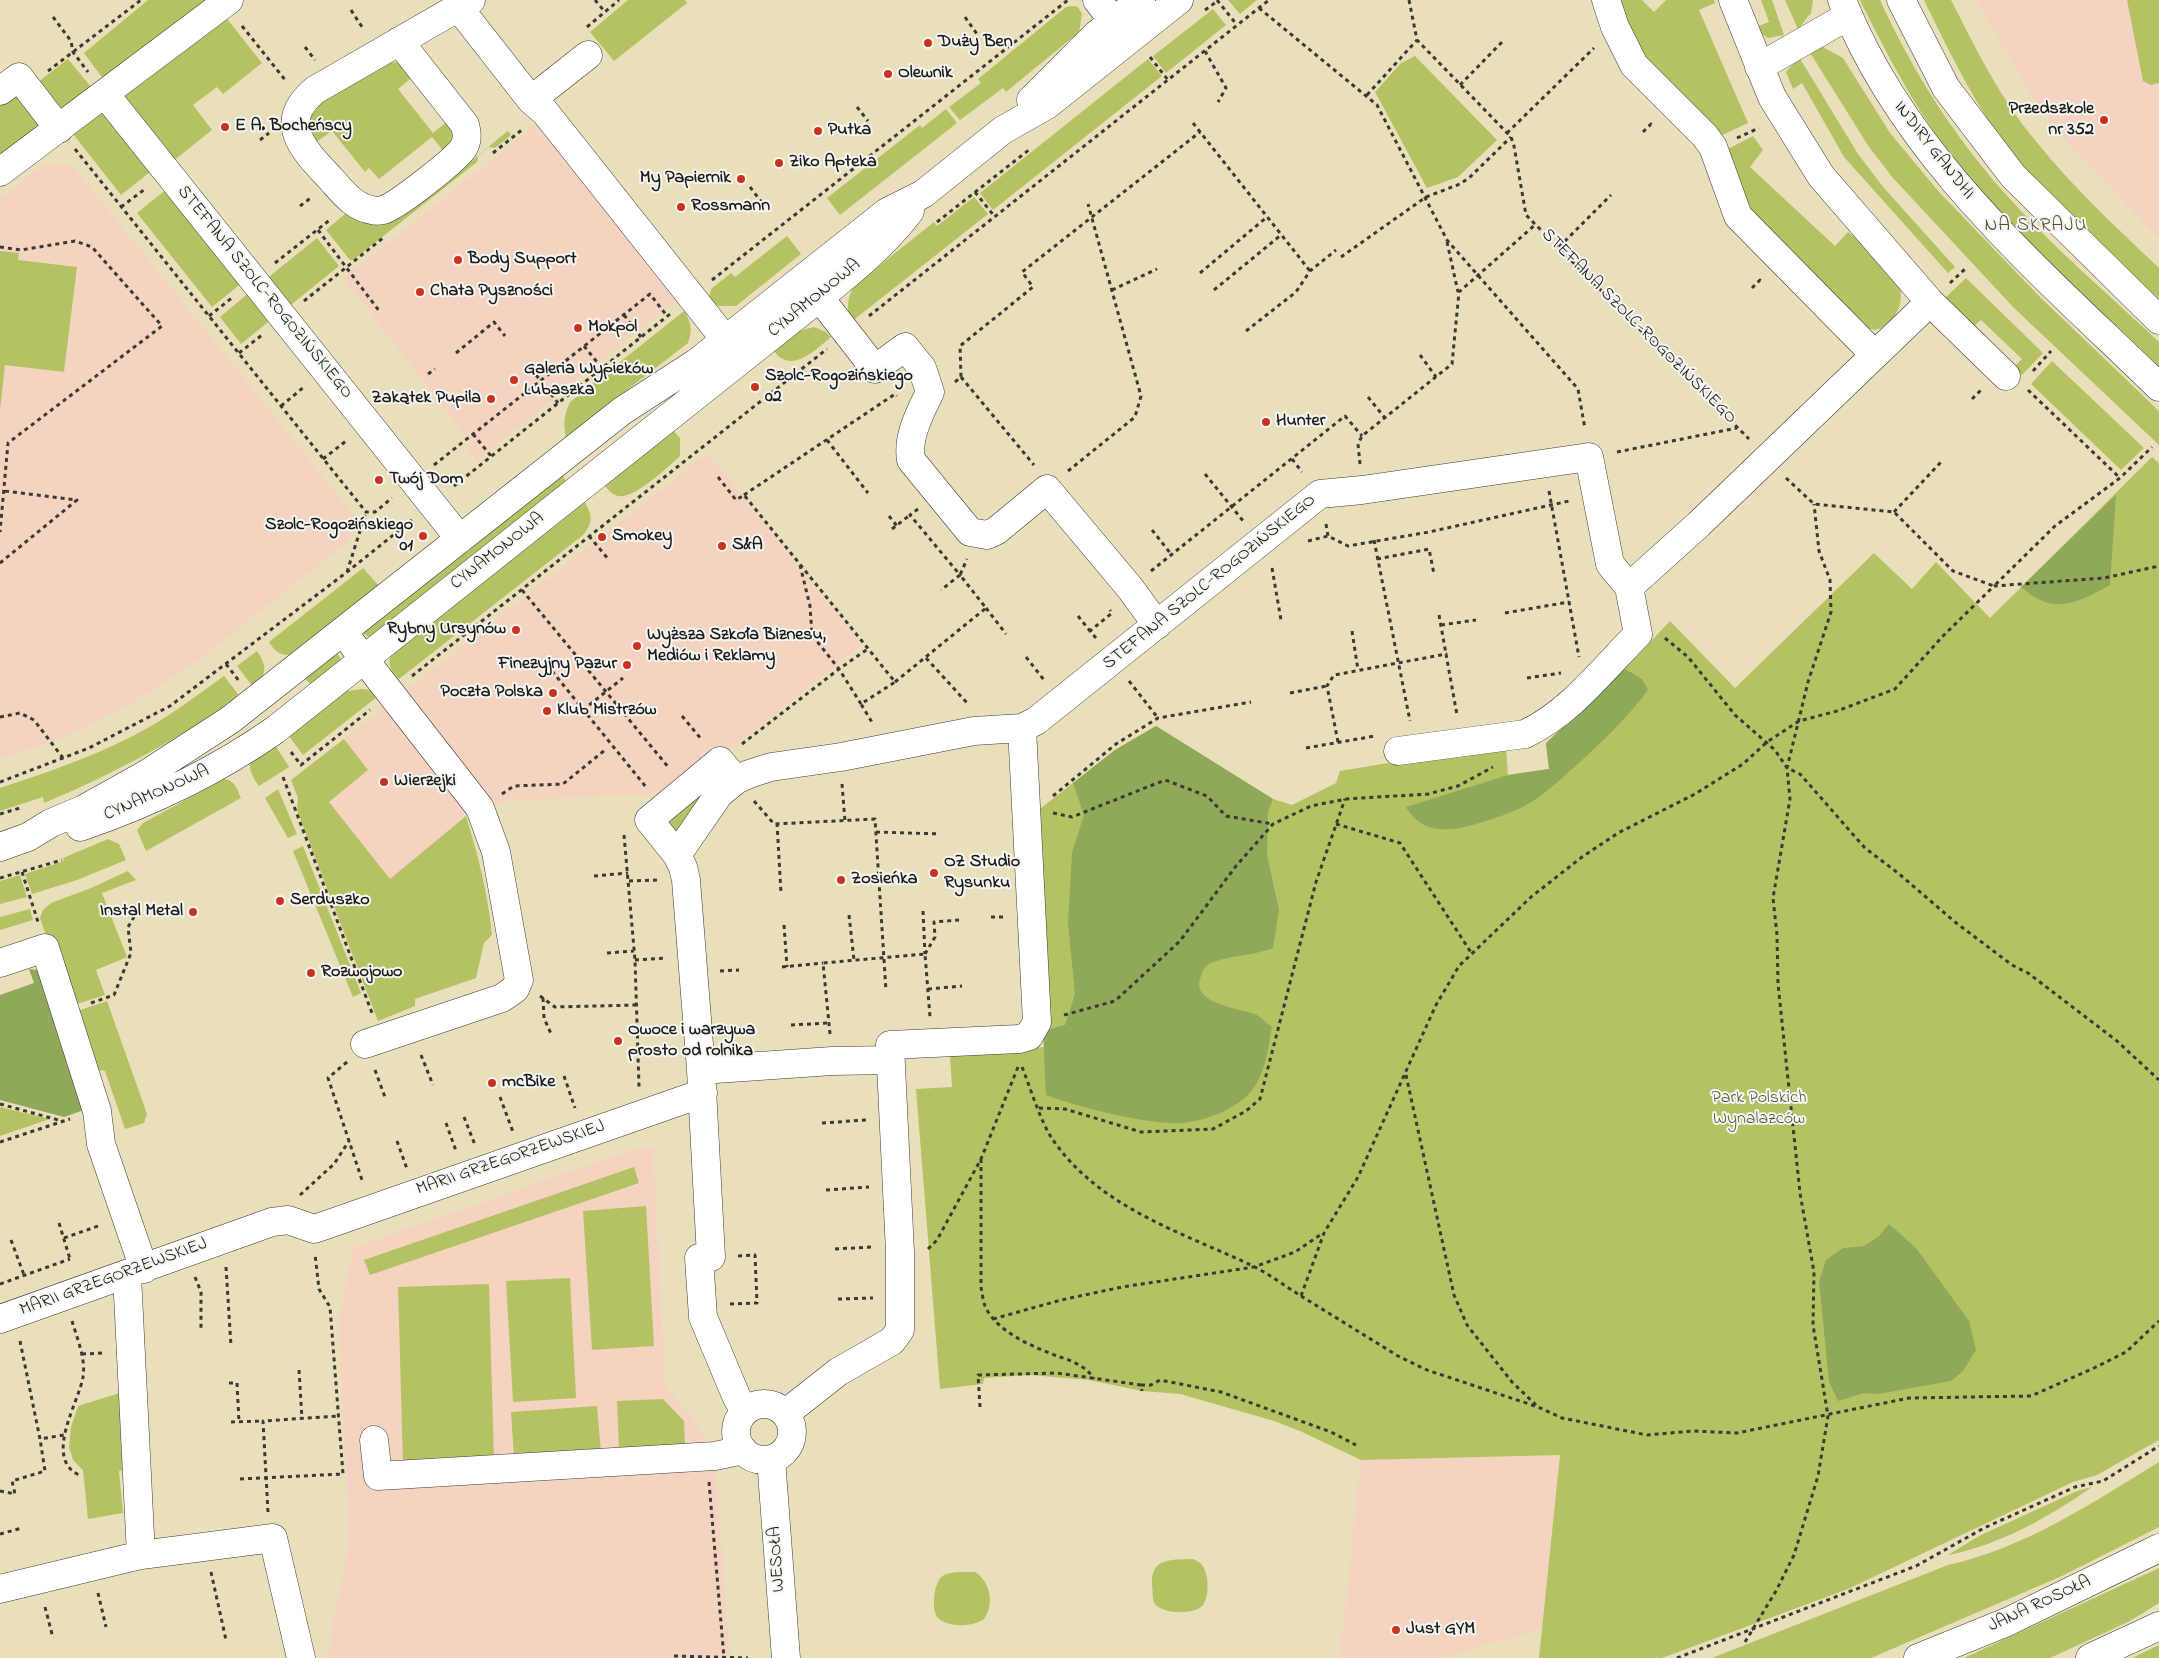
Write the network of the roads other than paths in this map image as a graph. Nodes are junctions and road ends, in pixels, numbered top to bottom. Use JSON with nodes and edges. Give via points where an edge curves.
{"nodes":[{"id":1,"x":1097,"y":0,"type":"edge"},
{"id":2,"x":1141,"y":0,"type":"edge"},
{"id":3,"x":1179,"y":0,"type":"edge"},
{"id":4,"x":1606,"y":0,"type":"edge"},
{"id":5,"x":1733,"y":0,"type":"edge"},
{"id":6,"x":1900,"y":0,"type":"edge"},
{"id":7,"x":227,"y":2,"type":"edge"},
{"id":8,"x":465,"y":4,"type":"edge"},
{"id":9,"x":1845,"y":8,"type":"edge"},
{"id":10,"x":1130,"y":39,"type":"junction"},
{"id":11,"x":399,"y":41,"type":"junction"},
{"id":12,"x":588,"y":55,"type":"dead end"},
{"id":13,"x":1759,"y":67,"type":"junction"},
{"id":14,"x":0,"y":91,"type":"edge"},
{"id":15,"x":105,"y":94,"type":"junction"},
{"id":16,"x":530,"y":100,"type":"junction"},
{"id":17,"x":59,"y":129,"type":"junction"},
{"id":18,"x":0,"y":172,"type":"edge"},
{"id":19,"x":812,"y":288,"type":"junction"},
{"id":20,"x":1930,"y":302,"type":"junction"},
{"id":21,"x":2159,"y":320,"type":"edge"},
{"id":22,"x":733,"y":350,"type":"junction"},
{"id":23,"x":1874,"y":354,"type":"junction"},
{"id":24,"x":2010,"y":382,"type":"road end"},
{"id":25,"x":2159,"y":387,"type":"edge"},
{"id":26,"x":460,"y":540,"type":"junction"},
{"id":27,"x":1630,"y":587,"type":"junction"},
{"id":28,"x":1157,"y":625,"type":"junction"},
{"id":29,"x":343,"y":632,"type":"junction"},
{"id":30,"x":364,"y":658,"type":"junction"},
{"id":31,"x":1022,"y":728,"type":"junction"},
{"id":32,"x":1388,"y":743,"type":"road end"},
{"id":33,"x":720,"y":762,"type":"junction"},
{"id":34,"x":28,"y":837,"type":"junction"},
{"id":35,"x":0,"y":847,"type":"edge"},
{"id":36,"x":677,"y":855,"type":"junction"},
{"id":37,"x":0,"y":963,"type":"edge"},
{"id":38,"x":373,"y":1041,"type":"road end"},
{"id":39,"x":890,"y":1060,"type":"junction"},
{"id":40,"x":702,"y":1081,"type":"junction"},
{"id":41,"x":136,"y":1272,"type":"junction"},
{"id":42,"x":7,"y":1316,"type":"edge"},
{"id":43,"x":745,"y":1411,"type":"junction"},
{"id":44,"x":786,"y":1413,"type":"junction"},
{"id":45,"x":374,"y":1440,"type":"dead end"},
{"id":46,"x":743,"y":1450,"type":"junction"},
{"id":47,"x":771,"y":1459,"type":"junction"},
{"id":48,"x":2159,"y":1548,"type":"edge"},
{"id":49,"x":142,"y":1555,"type":"junction"},
{"id":50,"x":0,"y":1589,"type":"edge"},
{"id":51,"x":2159,"y":1626,"type":"edge"},
{"id":52,"x":301,"y":1658,"type":"edge"},
{"id":53,"x":786,"y":1658,"type":"edge"},
{"id":54,"x":1918,"y":1658,"type":"edge"},
{"id":55,"x":2090,"y":1658,"type":"edge"}],
"edges":[{"from":1,"to":10,"type":"street"},
{"from":2,"to":10,"type":"street","name":"CYNAMONOWA"},
{"from":3,"to":10,"type":"street","name":"CYNAMONOWA"},
{"from":4,"to":23,"type":"street","via":[[1634,65],[1713,147],[1738,216]]},
{"from":5,"to":13,"type":"street"},
{"from":6,"to":21,"type":"street","via":[[1946,88],[2013,176]]},
{"from":7,"to":15,"type":"street"},
{"from":8,"to":11,"type":"street"},
{"from":8,"to":16,"type":"street"},
{"from":9,"to":13,"type":"street"},
{"from":9,"to":25,"type":"street","name":"INDIRY GANDHI","via":[[1872,66],[1903,116],[1966,196]]},
{"from":10,"to":19,"type":"street","name":"CYNAMONOWA","via":[[1047,82],[1003,130],[923,194],[899,226],[851,272]]},
{"from":11,"to":11,"type":"street","via":[[315,90],[297,113],[297,138],[304,150],[354,202],[374,211],[393,205],[453,160],[464,147],[468,135],[465,124]]},
{"from":12,"to":16,"type":"street"},
{"from":13,"to":20,"type":"street","via":[[1772,98],[1821,176]]},
{"from":14,"to":17,"type":"street","via":[[18,77]]},
{"from":15,"to":17,"type":"street"},
{"from":15,"to":26,"type":"street","name":"STEFANA SZOLC-ROGOZIŃSKIEGO"},
{"from":16,"to":22,"type":"street","via":[[545,112]]},
{"from":17,"to":18,"type":"street"},
{"from":19,"to":22,"type":"street","name":"CYNAMONOWA"},
{"from":19,"to":28,"type":"street","via":[[874,369],[905,346],[922,368],[930,392],[918,415],[909,448],[911,460],[970,532],[979,534],[996,530],[1049,487]]},
{"from":20,"to":23,"type":"street"},
{"from":20,"to":24,"type":"street"},
{"from":22,"to":26,"type":"street","name":"CYNAMONOWA","via":[[696,363],[622,411]]},
{"from":22,"to":30,"type":"street","name":"CYNAMONOWA"},
{"from":23,"to":27,"type":"street","via":[[1768,459]]},
{"from":26,"to":29,"type":"street","name":"CYNAMONOWA"},
{"from":27,"to":28,"type":"street","name":"STEFANA SZOLC-ROGOZIŃSKIEGO","via":[[1610,564],[1589,457],[1320,494]]},
{"from":27,"to":32,"type":"street","via":[[1638,634],[1584,678],[1540,727],[1525,734],[1462,743]]},
{"from":28,"to":31,"type":"street","name":"STEFANA SZOLC-ROGOZIŃSKIEGO"},
{"from":29,"to":30,"type":"street"},
{"from":29,"to":34,"type":"street","name":"CYNAMONOWA","via":[[214,732],[145,775]]},
{"from":30,"to":34,"type":"street","name":"CYNAMONOWA","via":[[275,730],[215,768],[157,798],[87,824],[49,837]]},
{"from":30,"to":38,"type":"street","via":[[480,808],[496,852],[519,980],[514,989],[502,998]]},
{"from":31,"to":33,"type":"street","name":"STEFANA SZOLC-ROGOZIŃSKIEGO","via":[[974,731],[771,767]]},
{"from":31,"to":39,"type":"street","via":[[1032,809],[1037,1022],[1029,1036],[1019,1039],[890,1045]]},
{"from":33,"to":36,"type":"street","via":[[719,794]]},
{"from":33,"to":36,"type":"street","name":"STEFANA SZOLC-ROGOZIŃSKIEGO","via":[[649,820]]},
{"from":34,"to":35,"type":"street","name":"CYNAMONOWA"},
{"from":36,"to":40,"type":"street","via":[[684,867],[686,880]]},
{"from":37,"to":41,"type":"street","via":[[45,948],[97,1111],[101,1144],[126,1216]]},
{"from":39,"to":40,"type":"street","name":"MARII GRZEGORZEWSKIEJ","via":[[832,1061]]},
{"from":39,"to":44,"type":"street","via":[[900,1249],[900,1330],[892,1341],[838,1372]]},
{"from":40,"to":41,"type":"street","name":"MARII GRZEGORZEWSKIEJ","via":[[644,1112],[314,1229],[288,1220],[272,1222]]},
{"from":40,"to":43,"type":"street","via":[[711,1257],[699,1258],[702,1305],[707,1326]]},
{"from":41,"to":42,"type":"street","name":"MARII GRZEGORZEWSKIEJ"},
{"from":41,"to":49,"type":"street"},
{"from":43,"to":44,"type":"street","via":[[755,1405],[766,1404],[777,1406]]},
{"from":43,"to":46,"type":"street","via":[[736,1430]]},
{"from":44,"to":47,"type":"street","via":[[791,1423],[791,1440],[782,1454]]},
{"from":45,"to":46,"type":"street","via":[[378,1476],[707,1457]]},
{"from":46,"to":47,"type":"street","via":[[756,1458]]},
{"from":47,"to":53,"type":"street","name":"WESOŁA"},
{"from":48,"to":54,"type":"street","name":"JANA ROSOŁA","via":[[2007,1622]]},
{"from":49,"to":50,"type":"street"},
{"from":49,"to":52,"type":"street","via":[[273,1538]]},
{"from":51,"to":55,"type":"street"}]}
